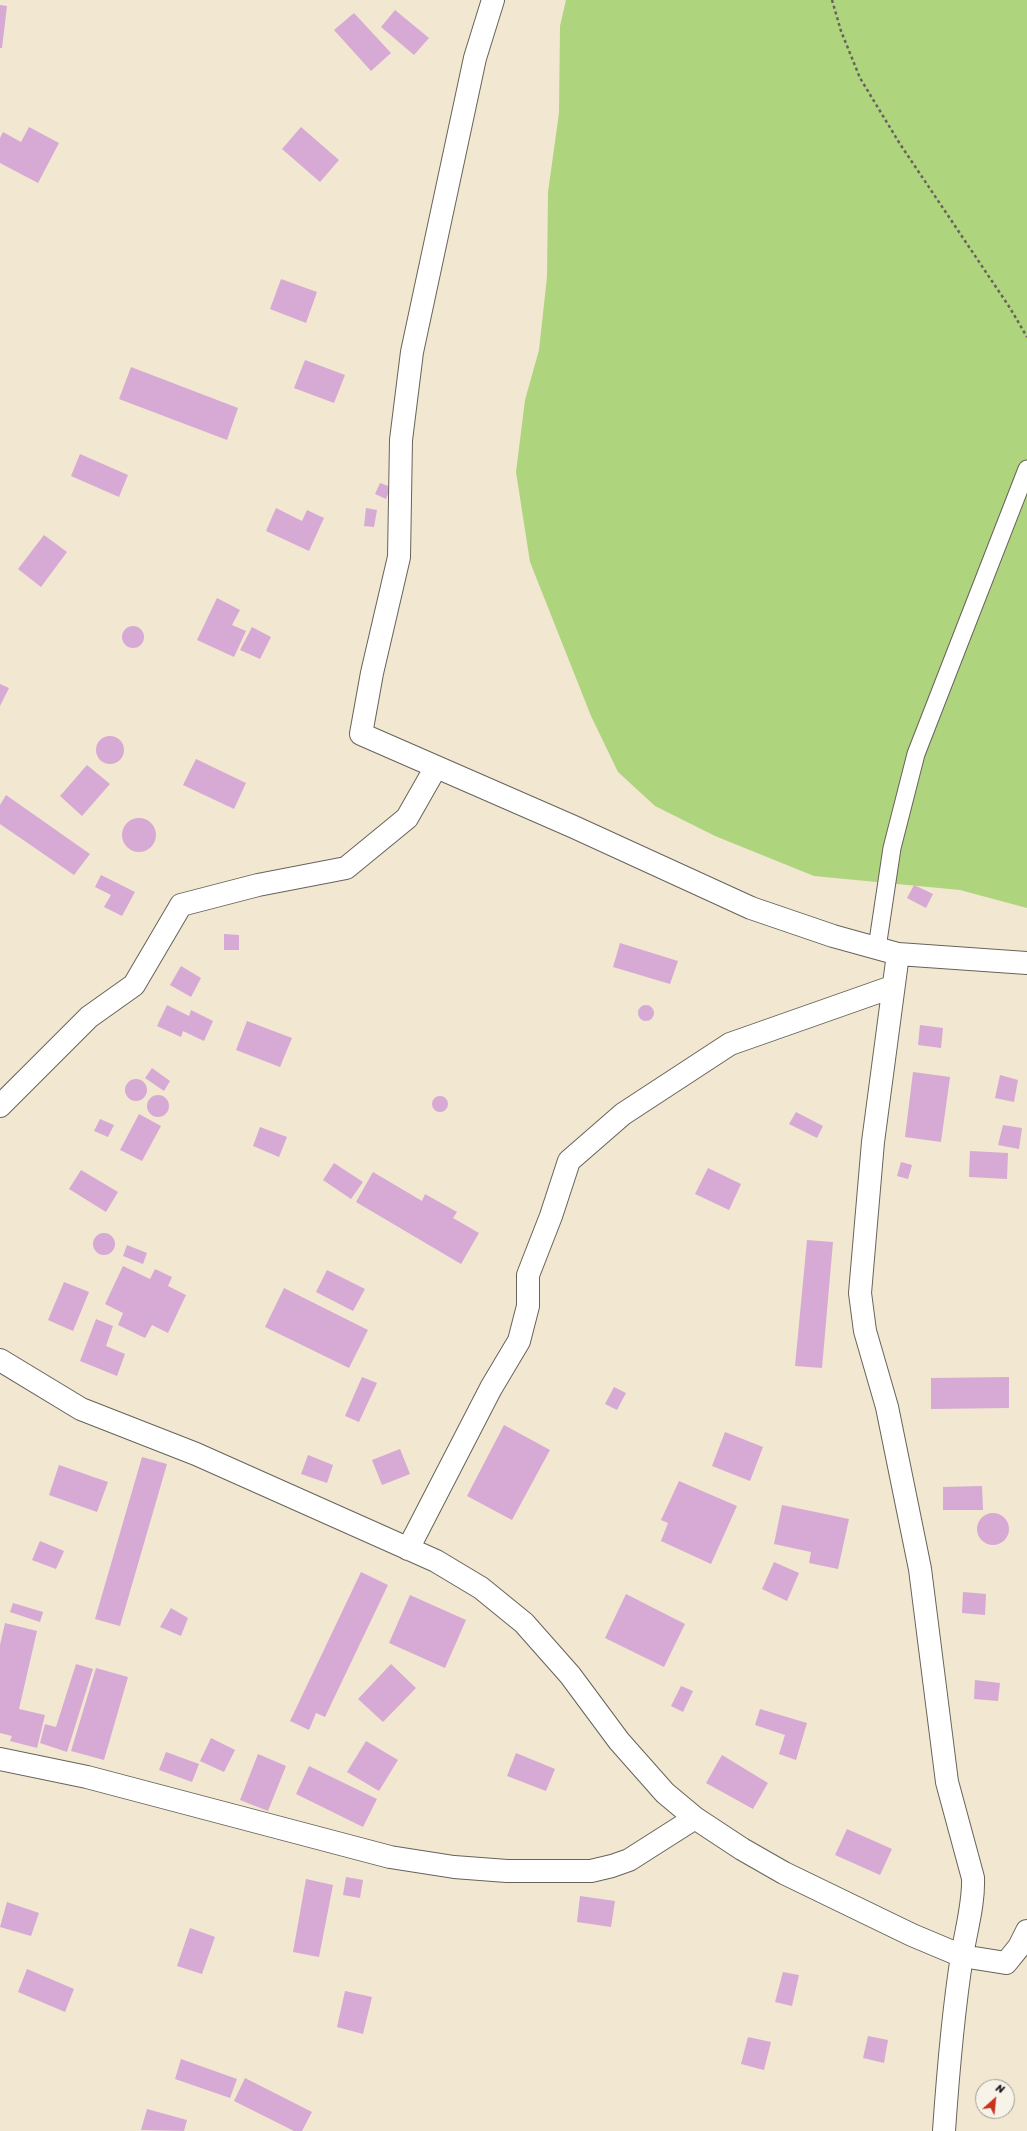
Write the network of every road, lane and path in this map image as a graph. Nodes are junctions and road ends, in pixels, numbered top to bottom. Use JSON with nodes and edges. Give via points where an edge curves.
{"nodes":[{"id":1,"x":493,"y":0,"type":"edge"},
{"id":2,"x":832,"y":0,"type":"edge"},
{"id":3,"x":1027,"y":337,"type":"edge"},
{"id":4,"x":1027,"y":469,"type":"edge"},
{"id":5,"x":436,"y":767,"type":"junction"},
{"id":6,"x":876,"y":948,"type":"junction"},
{"id":7,"x":898,"y":954,"type":"junction"},
{"id":8,"x":1027,"y":964,"type":"edge"},
{"id":9,"x":892,"y":987,"type":"junction"},
{"id":10,"x":0,"y":1106,"type":"edge"},
{"id":11,"x":0,"y":1360,"type":"edge"},
{"id":12,"x":408,"y":1549,"type":"junction"},
{"id":13,"x":0,"y":1759,"type":"edge"},
{"id":14,"x":695,"y":1818,"type":"junction"},
{"id":15,"x":1024,"y":1945,"type":"edge"},
{"id":16,"x":962,"y":1956,"type":"junction"},
{"id":17,"x":944,"y":2131,"type":"edge"}],
"edges":[{"from":1,"to":5,"type":"street","via":[[475,58],[412,352],[401,440],[399,557],[372,673],[361,734]]},
{"from":2,"to":3,"type":"path","via":[[841,31],[860,78],[900,144]]},
{"from":4,"to":6,"type":"lane","via":[[916,754],[892,848]]},
{"from":5,"to":6,"type":"street","via":[[751,908]]},
{"from":5,"to":10,"type":"street","via":[[407,818],[346,868],[258,885],[180,905],[134,985],[89,1017]]},
{"from":6,"to":7,"type":"street"},
{"from":7,"to":8,"type":"street"},
{"from":7,"to":9,"type":"street"},
{"from":9,"to":12,"type":"street","via":[[730,1044],[622,1114],[569,1161],[528,1275],[528,1306],[519,1342],[491,1388]]},
{"from":9,"to":16,"type":"street","via":[[873,1142],[860,1293],[865,1331],[887,1407],[920,1568],[946,1782],[974,1878],[974,1894]]},
{"from":11,"to":12,"type":"street","via":[[82,1409],[196,1454]]},
{"from":12,"to":14,"type":"street","via":[[464,1577],[524,1623],[570,1675],[619,1741],[665,1793]]},
{"from":13,"to":14,"type":"street","via":[[88,1777],[390,1857],[454,1867],[507,1871],[591,1871],[629,1860]]},
{"from":14,"to":16,"type":"street","via":[[784,1873],[912,1935]]},
{"from":15,"to":16,"type":"street","via":[[1006,1963]]},
{"from":16,"to":17,"type":"street"}]}
